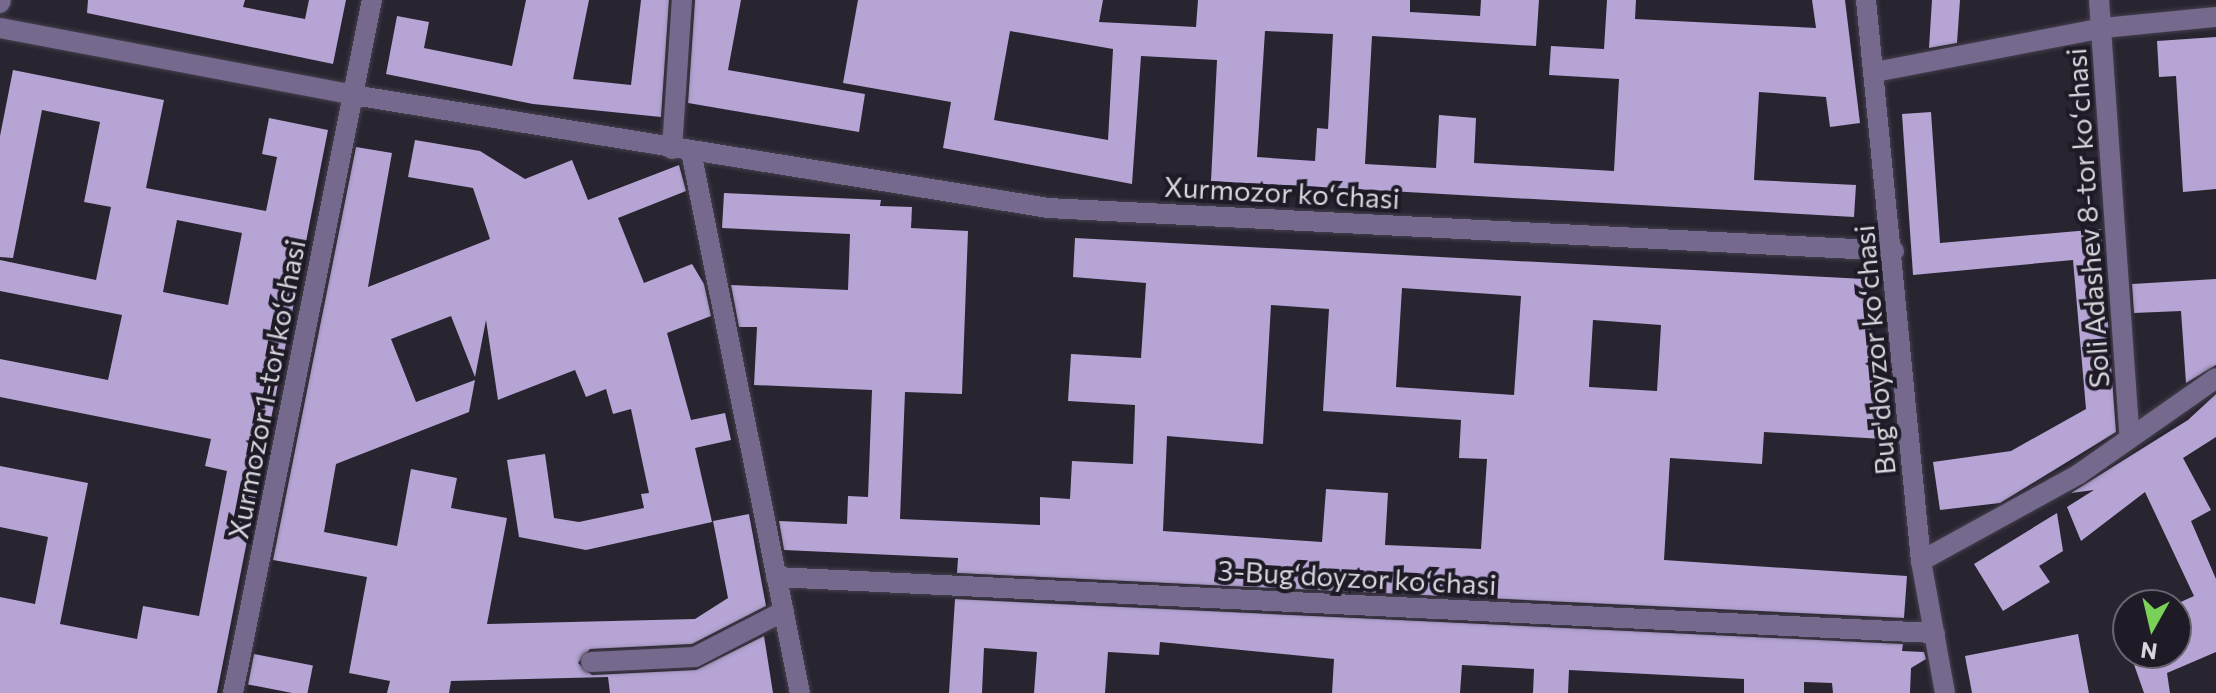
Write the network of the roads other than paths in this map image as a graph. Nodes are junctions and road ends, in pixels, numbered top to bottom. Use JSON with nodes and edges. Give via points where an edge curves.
{"nodes":[{"id":1,"x":372,"y":0,"type":"edge"},
{"id":2,"x":682,"y":0,"type":"edge"},
{"id":3,"x":1866,"y":0,"type":"edge"},
{"id":4,"x":2099,"y":0,"type":"edge"},
{"id":5,"x":2216,"y":17,"type":"edge"},
{"id":6,"x":0,"y":28,"type":"edge"},
{"id":7,"x":2103,"y":28,"type":"junction"},
{"id":8,"x":1875,"y":72,"type":"junction"},
{"id":9,"x":353,"y":95,"type":"junction"},
{"id":10,"x":682,"y":150,"type":"junction"},
{"id":11,"x":1894,"y":251,"type":"junction"},
{"id":12,"x":2216,"y":378,"type":"edge"},
{"id":13,"x":2129,"y":433,"type":"junction"},
{"id":14,"x":1921,"y":561,"type":"junction"},
{"id":15,"x":776,"y":577,"type":"junction"},
{"id":16,"x":784,"y":611,"type":"junction"},
{"id":17,"x":1935,"y":633,"type":"junction"},
{"id":18,"x":591,"y":662,"type":"dead end"},
{"id":19,"x":233,"y":693,"type":"edge"},
{"id":20,"x":800,"y":693,"type":"edge"},
{"id":21,"x":1945,"y":693,"type":"edge"}],
"edges":[{"from":1,"to":9,"type":"street","name":"Xurmozor 1-tor koʻchasi"},
{"from":2,"to":10,"type":"street"},
{"from":3,"to":8,"type":"street","name":"Bug'doyzor koʻchasi"},
{"from":4,"to":7,"type":"street","name":"Soli Adashev 8-tor koʻchasi"},
{"from":5,"to":7,"type":"street"},
{"from":6,"to":9,"type":"street","name":"Xurmozor koʻchasi"},
{"from":7,"to":8,"type":"street"},
{"from":7,"to":13,"type":"street","name":"Soli Adashev 8-tor koʻchasi"},
{"from":8,"to":11,"type":"street","name":"Bug'doyzor koʻchasi"},
{"from":9,"to":10,"type":"street","name":"Xurmozor koʻchasi"},
{"from":9,"to":19,"type":"street","name":"Xurmozor 1-tor koʻchasi"},
{"from":10,"to":11,"type":"street","name":"Xurmozor koʻchasi","via":[[1048,208]]},
{"from":10,"to":15,"type":"street"},
{"from":11,"to":14,"type":"street","name":"Bug'doyzor koʻchasi"},
{"from":12,"to":13,"type":"street"},
{"from":13,"to":14,"type":"street","via":[[2079,474]]},
{"from":14,"to":17,"type":"street","name":"Bug'doyzor koʻchasi"},
{"from":15,"to":16,"type":"street"},
{"from":15,"to":17,"type":"street","name":"3-Bugʻdoyzor koʻchasi"},
{"from":16,"to":18,"type":"street","via":[[695,657]]},
{"from":16,"to":20,"type":"street"},
{"from":17,"to":21,"type":"street","name":"Bug'doyzor koʻchasi"}]}
